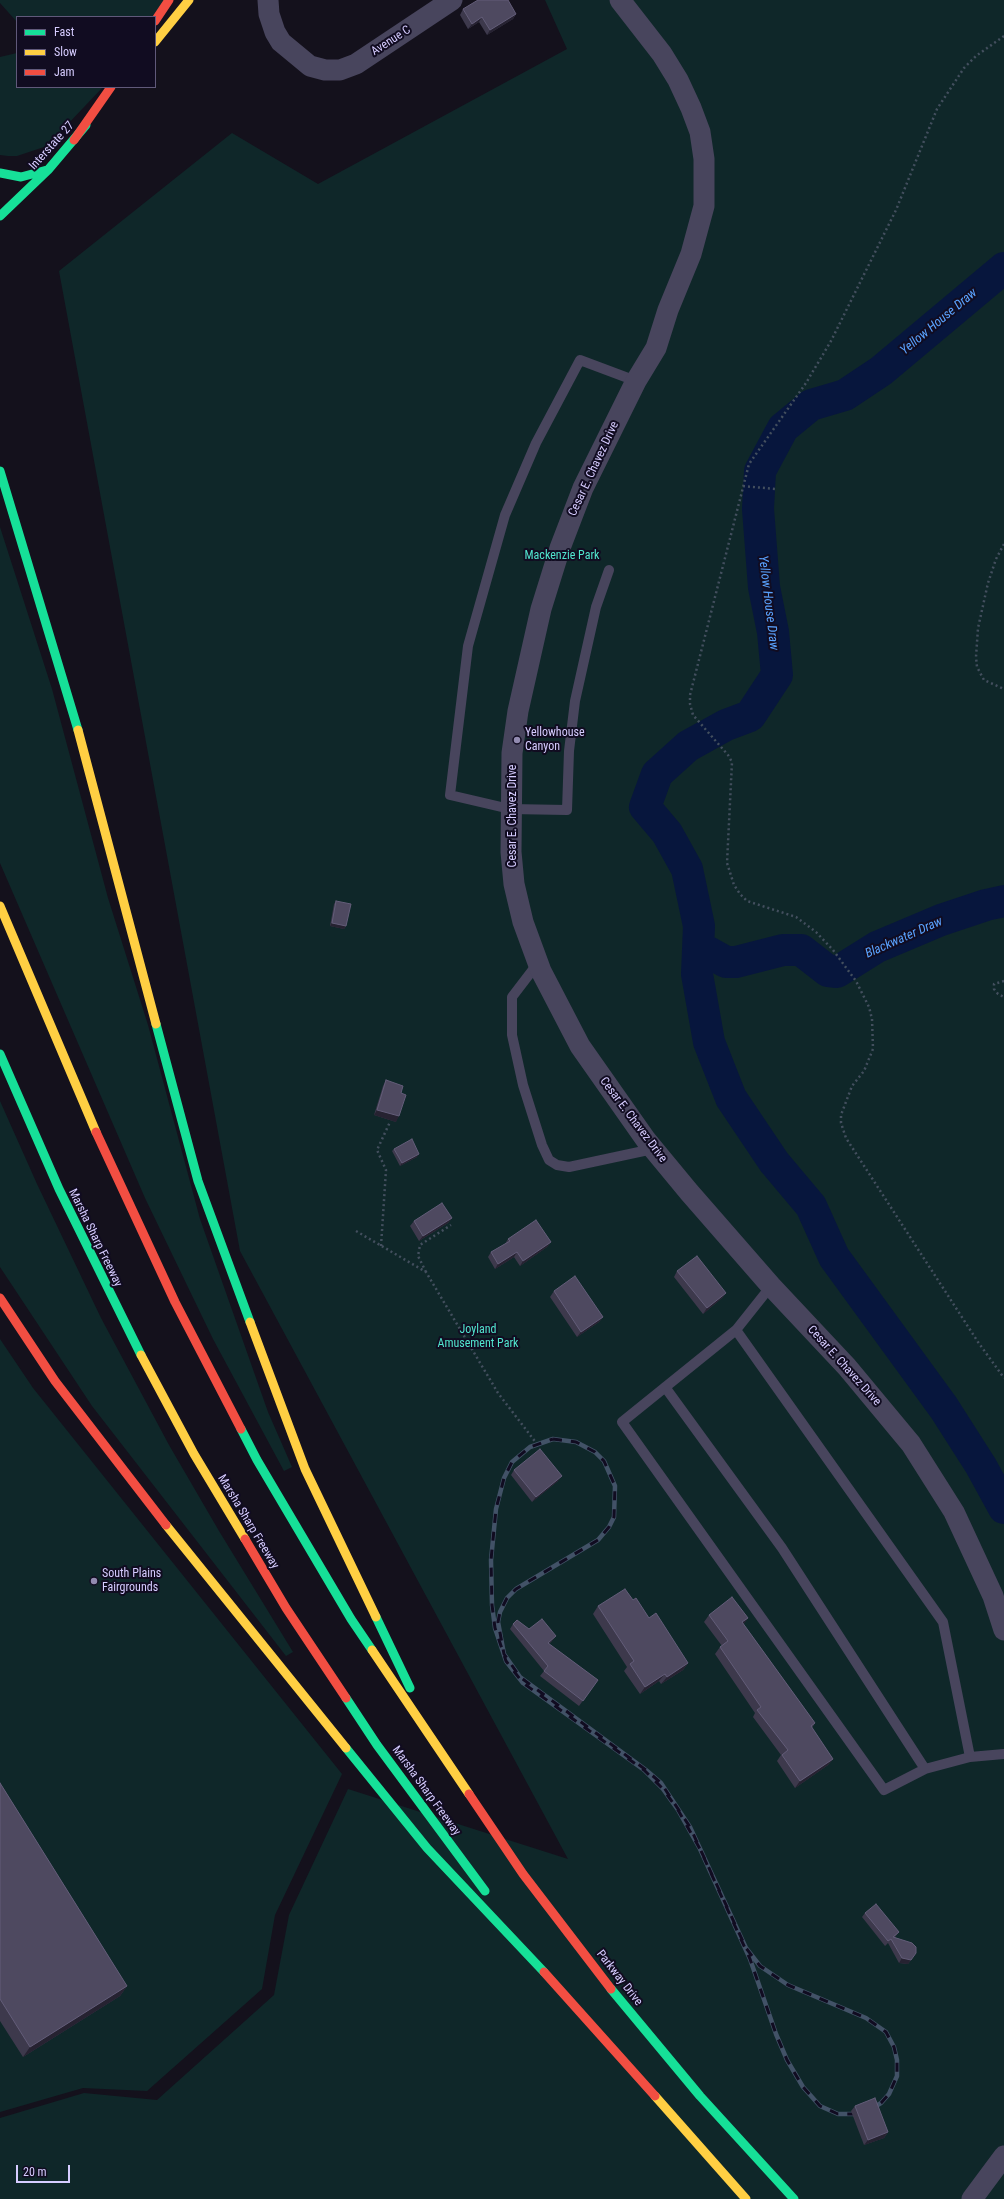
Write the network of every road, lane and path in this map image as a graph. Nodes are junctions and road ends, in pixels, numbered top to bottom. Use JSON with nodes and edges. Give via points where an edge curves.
{"nodes":[{"id":1,"x":169,"y":0,"type":"edge"},
{"id":2,"x":189,"y":0,"type":"edge"},
{"id":3,"x":268,"y":0,"type":"edge"},
{"id":4,"x":452,"y":0,"type":"edge"},
{"id":5,"x":620,"y":0,"type":"edge"},
{"id":6,"x":156,"y":20,"type":"edge"},
{"id":7,"x":1004,"y":36,"type":"edge"},
{"id":8,"x":156,"y":41,"type":"edge"},
{"id":9,"x":110,"y":88,"type":"edge"},
{"id":10,"x":117,"y":88,"type":"edge"},
{"id":11,"x":74,"y":140,"type":"junction"},
{"id":12,"x":48,"y":170,"type":"junction"},
{"id":13,"x":0,"y":173,"type":"edge"},
{"id":14,"x":0,"y":216,"type":"edge"},
{"id":15,"x":636,"y":381,"type":"junction"},
{"id":16,"x":0,"y":470,"type":"edge"},
{"id":17,"x":743,"y":486,"type":"junction"},
{"id":18,"x":774,"y":489,"type":"dead end"},
{"id":19,"x":1004,"y":544,"type":"edge"},
{"id":20,"x":609,"y":570,"type":"dead end"},
{"id":21,"x":1004,"y":689,"type":"edge"},
{"id":22,"x":510,"y":809,"type":"junction"},
{"id":23,"x":0,"y":906,"type":"edge"},
{"id":24,"x":538,"y":963,"type":"junction"},
{"id":25,"x":1004,"y":981,"type":"edge"},
{"id":26,"x":1004,"y":997,"type":"edge"},
{"id":27,"x":0,"y":1054,"type":"edge"},
{"id":28,"x":390,"y":1122,"type":"edge"},
{"id":29,"x":653,"y":1149,"type":"junction"},
{"id":30,"x":451,"y":1225,"type":"edge"},
{"id":31,"x":356,"y":1231,"type":"dead end"},
{"id":32,"x":381,"y":1246,"type":"junction"},
{"id":33,"x":426,"y":1272,"type":"junction"},
{"id":34,"x":771,"y":1286,"type":"junction"},
{"id":35,"x":0,"y":1298,"type":"edge"},
{"id":36,"x":736,"y":1330,"type":"junction"},
{"id":37,"x":1004,"y":1378,"type":"edge"},
{"id":38,"x":665,"y":1387,"type":"junction"},
{"id":39,"x":537,"y":1444,"type":"dead end"},
{"id":40,"x":1004,"y":1630,"type":"edge"},
{"id":41,"x":1004,"y":1754,"type":"edge"},
{"id":42,"x":444,"y":1757,"type":"junction"},
{"id":43,"x":970,"y":1757,"type":"junction"},
{"id":44,"x":925,"y":1769,"type":"junction"},
{"id":45,"x":538,"y":1965,"type":"junction"},
{"id":46,"x":1004,"y":2156,"type":"edge"},
{"id":47,"x":746,"y":2199,"type":"edge"},
{"id":48,"x":794,"y":2199,"type":"edge"},
{"id":49,"x":972,"y":2199,"type":"edge"}],
"edges":[{"from":1,"to":6,"type":"main road"},
{"from":2,"to":8,"type":"main road"},
{"from":3,"to":4,"type":"street","name":"Avenue C","via":[[269,14],[281,42],[310,66],[325,70],[340,70],[356,64]]},
{"from":5,"to":15,"type":"street","name":"Cesar E. Chavez Drive","via":[[662,54],[678,80],[700,132],[704,158],[704,206],[692,254],[668,310],[656,348]]},
{"from":7,"to":17,"type":"path","via":[[964,68],[937,109],[896,210],[831,341],[806,383],[755,454],[749,464]]},
{"from":9,"to":11,"type":"main road"},
{"from":10,"to":11,"type":"main road","name":"Interstate 27"},
{"from":11,"to":12,"type":"main road","name":"Interstate 27"},
{"from":12,"to":13,"type":"main road","via":[[21,177]]},
{"from":12,"to":14,"type":"main road","name":"Interstate 27"},
{"from":15,"to":22,"type":"street","name":"Cesar E. Chavez Drive","via":[[583,488],[541,608],[518,711],[512,753]]},
{"from":15,"to":22,"type":"lane","via":[[580,360],[536,443],[505,515],[468,646],[450,795]]},
{"from":16,"to":42,"type":"main road","via":[[70,699],[198,1180],[305,1469]]},
{"from":17,"to":18,"type":"path"},
{"from":17,"to":37,"type":"path","via":[[690,695],[691,710],[732,762],[727,863],[734,885],[747,901],[796,917],[806,924],[833,950],[856,981],[870,1013],[873,1049],[864,1071],[852,1086],[844,1103],[841,1115],[842,1130],[978,1342]]},
{"from":19,"to":21,"type":"path","via":[[988,583],[978,628],[976,667],[984,680]]},
{"from":20,"to":22,"type":"lane","via":[[596,607],[575,701],[569,751],[567,810]]},
{"from":22,"to":24,"type":"street","name":"Cesar E. Chavez Drive","via":[[514,884],[523,922]]},
{"from":23,"to":42,"type":"main road","via":[[110,1164],[175,1302],[250,1446],[350,1619]]},
{"from":24,"to":29,"type":"street","name":"Cesar E. Chavez Drive","via":[[559,1009],[580,1046]]},
{"from":24,"to":29,"type":"lane","via":[[512,997],[512,1035],[523,1085],[549,1160],[557,1165],[569,1167]]},
{"from":25,"to":26,"type":"path","via":[[994,984],[994,989]]},
{"from":27,"to":45,"type":"main road","name":"Marsha Sharp Freeway","via":[[59,1189],[126,1328],[194,1454],[286,1608],[368,1732]]},
{"from":28,"to":32,"type":"path","via":[[377,1150],[386,1170]]},
{"from":29,"to":34,"type":"street","name":"Cesar E. Chavez Drive"},
{"from":30,"to":33,"type":"path","via":[[420,1245],[418,1256]]},
{"from":31,"to":32,"type":"path"},
{"from":32,"to":33,"type":"path"},
{"from":33,"to":39,"type":"path","via":[[498,1392]]},
{"from":34,"to":36,"type":"lane"},
{"from":34,"to":40,"type":"street","name":"Cesar E. Chavez Drive","via":[[847,1367],[924,1463],[974,1551]]},
{"from":35,"to":45,"type":"main road","via":[[55,1381],[141,1494],[427,1848]]},
{"from":36,"to":38,"type":"lane"},
{"from":36,"to":43,"type":"lane","via":[[943,1622]]},
{"from":38,"to":44,"type":"lane","via":[[782,1548]]},
{"from":38,"to":44,"type":"lane","via":[[622,1422],[884,1790]]},
{"from":41,"to":43,"type":"lane"},
{"from":42,"to":48,"type":"main road","name":"Parkway Drive","via":[[523,1874],[614,1993],[700,2096]]},
{"from":43,"to":44,"type":"lane"},
{"from":45,"to":47,"type":"main road"},
{"from":46,"to":49,"type":"street"}]}
